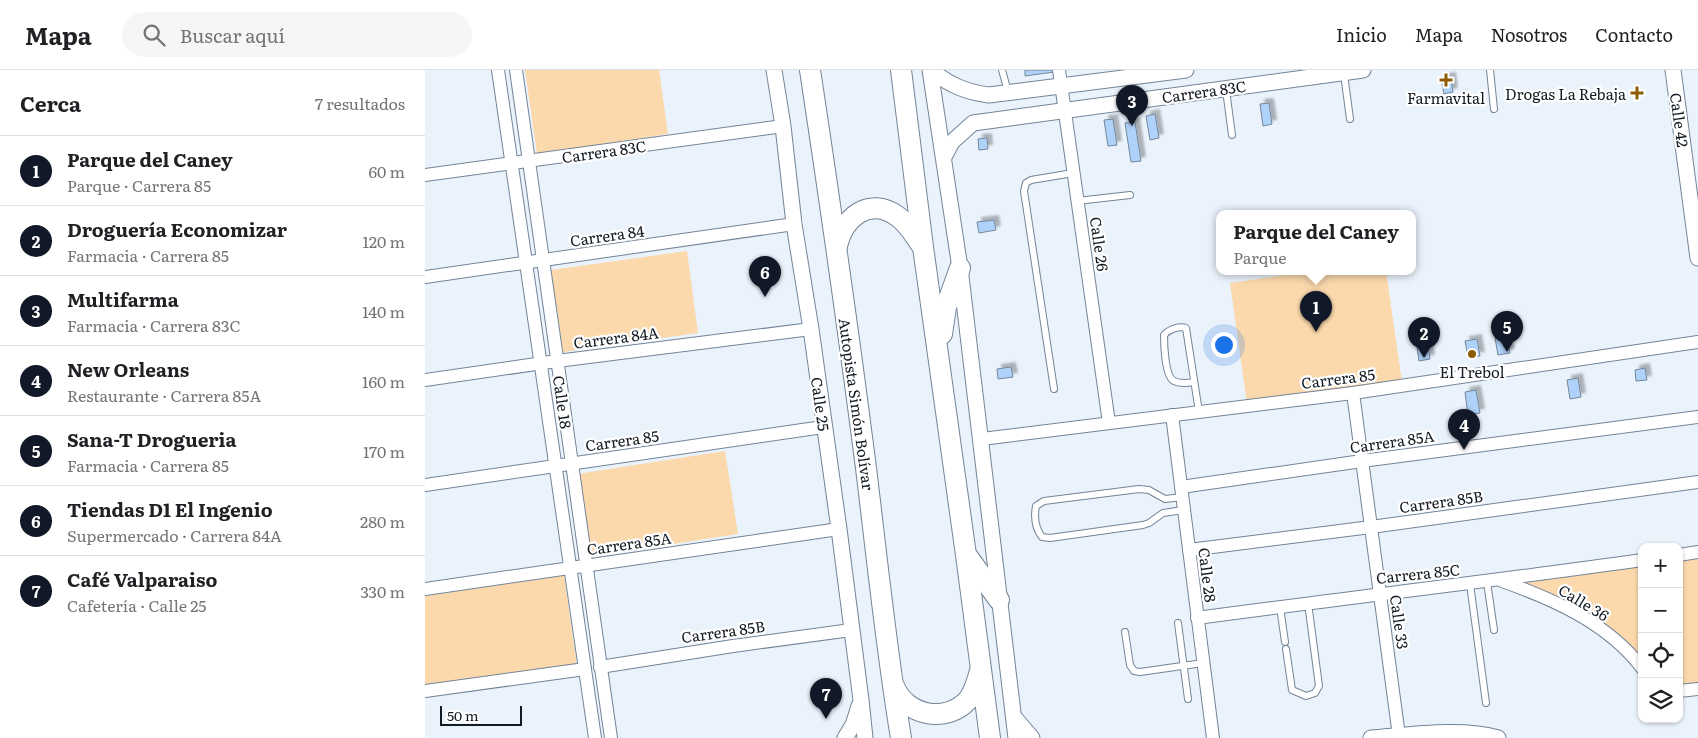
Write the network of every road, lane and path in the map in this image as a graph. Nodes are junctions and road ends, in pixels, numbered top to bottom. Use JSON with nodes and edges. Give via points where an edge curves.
{"nodes":[{"id":1,"x":498,"y":70,"type":"edge"},
{"id":2,"x":516,"y":70,"type":"edge"},
{"id":3,"x":774,"y":70,"type":"edge"},
{"id":4,"x":810,"y":70,"type":"edge"},
{"id":5,"x":901,"y":70,"type":"edge"},
{"id":6,"x":931,"y":70,"type":"edge"},
{"id":7,"x":1002,"y":70,"type":"edge"},
{"id":8,"x":1059,"y":70,"type":"edge"},
{"id":9,"x":1186,"y":70,"type":"edge"},
{"id":10,"x":1363,"y":70,"type":"edge"},
{"id":11,"x":1489,"y":70,"type":"edge"},
{"id":12,"x":1673,"y":70,"type":"edge"},
{"id":13,"x":1340,"y":72,"type":"edge"},
{"id":14,"x":1061,"y":87,"type":"junction"},
{"id":15,"x":1226,"y":88,"type":"junction"},
{"id":16,"x":1008,"y":94,"type":"junction"},
{"id":17,"x":1494,"y":109,"type":"dead end"},
{"id":18,"x":1065,"y":110,"type":"junction"},
{"id":19,"x":1350,"y":119,"type":"dead end"},
{"id":20,"x":783,"y":126,"type":"junction"},
{"id":21,"x":1232,"y":135,"type":"dead end"},
{"id":22,"x":944,"y":158,"type":"junction"},
{"id":23,"x":529,"y":161,"type":"junction"},
{"id":24,"x":512,"y":163,"type":"junction"},
{"id":25,"x":1073,"y":173,"type":"junction"},
{"id":26,"x":425,"y":175,"type":"edge"},
{"id":27,"x":1130,"y":195,"type":"dead end"},
{"id":28,"x":1077,"y":201,"type":"junction"},
{"id":29,"x":794,"y":224,"type":"junction"},
{"id":30,"x":837,"y":247,"type":"junction"},
{"id":31,"x":923,"y":247,"type":"junction"},
{"id":32,"x":1698,"y":258,"type":"edge"},
{"id":33,"x":543,"y":261,"type":"junction"},
{"id":34,"x":526,"y":264,"type":"junction"},
{"id":35,"x":960,"y":268,"type":"junction"},
{"id":36,"x":425,"y":277,"type":"edge"},
{"id":37,"x":811,"y":329,"type":"junction"},
{"id":38,"x":1698,"y":342,"type":"edge"},
{"id":39,"x":557,"y":361,"type":"junction"},
{"id":40,"x":541,"y":364,"type":"junction"},
{"id":41,"x":941,"y":368,"type":"junction"},
{"id":42,"x":425,"y":380,"type":"edge"},
{"id":43,"x":1194,"y":382,"type":"junction"},
{"id":44,"x":1054,"y":388,"type":"dead end"},
{"id":45,"x":1353,"y":393,"type":"junction"},
{"id":46,"x":1199,"y":412,"type":"junction"},
{"id":47,"x":1172,"y":415,"type":"junction"},
{"id":48,"x":1698,"y":418,"type":"edge"},
{"id":49,"x":1109,"y":423,"type":"junction"},
{"id":50,"x":823,"y":427,"type":"junction"},
{"id":51,"x":982,"y":439,"type":"junction"},
{"id":52,"x":1362,"y":461,"type":"junction"},
{"id":53,"x":571,"y":464,"type":"junction"},
{"id":54,"x":555,"y":466,"type":"junction"},
{"id":55,"x":1698,"y":482,"type":"edge"},
{"id":56,"x":425,"y":485,"type":"edge"},
{"id":57,"x":1182,"y":498,"type":"junction"},
{"id":58,"x":1371,"y":527,"type":"junction"},
{"id":59,"x":839,"y":529,"type":"junction"},
{"id":60,"x":1189,"y":550,"type":"junction"},
{"id":61,"x":1698,"y":552,"type":"edge"},
{"id":62,"x":1683,"y":554,"type":"edge"},
{"id":63,"x":966,"y":555,"type":"junction"},
{"id":64,"x":1638,"y":561,"type":"edge"},
{"id":65,"x":586,"y":565,"type":"junction"},
{"id":66,"x":570,"y":568,"type":"junction"},
{"id":67,"x":1493,"y":581,"type":"junction"},
{"id":68,"x":1470,"y":584,"type":"junction"},
{"id":69,"x":425,"y":589,"type":"edge"},
{"id":70,"x":1380,"y":593,"type":"junction"},
{"id":71,"x":999,"y":600,"type":"junction"},
{"id":72,"x":1308,"y":604,"type":"junction"},
{"id":73,"x":1281,"y":607,"type":"junction"},
{"id":74,"x":1197,"y":618,"type":"junction"},
{"id":75,"x":1178,"y":623,"type":"dead end"},
{"id":76,"x":851,"y":630,"type":"junction"},
{"id":77,"x":1494,"y":630,"type":"dead end"},
{"id":78,"x":1125,"y":632,"type":"dead end"},
{"id":79,"x":1203,"y":663,"type":"junction"},
{"id":80,"x":1638,"y":663,"type":"edge"},
{"id":81,"x":1185,"y":666,"type":"junction"},
{"id":82,"x":600,"y":667,"type":"junction"},
{"id":83,"x":981,"y":668,"type":"junction"},
{"id":84,"x":585,"y":669,"type":"junction"},
{"id":85,"x":891,"y":677,"type":"junction"},
{"id":86,"x":1698,"y":689,"type":"edge"},
{"id":87,"x":1683,"y":691,"type":"edge"},
{"id":88,"x":425,"y":692,"type":"edge"},
{"id":89,"x":1189,"y":699,"type":"dead end"},
{"id":90,"x":861,"y":700,"type":"junction"},
{"id":91,"x":1486,"y":704,"type":"dead end"},
{"id":92,"x":1013,"y":717,"type":"junction"},
{"id":93,"x":1394,"y":737,"type":"edge"},
{"id":94,"x":595,"y":738,"type":"edge"},
{"id":95,"x":611,"y":738,"type":"edge"},
{"id":96,"x":845,"y":738,"type":"edge"},
{"id":97,"x":865,"y":738,"type":"edge"},
{"id":98,"x":901,"y":738,"type":"edge"},
{"id":99,"x":990,"y":738,"type":"edge"},
{"id":100,"x":1016,"y":738,"type":"edge"},
{"id":101,"x":1032,"y":738,"type":"edge"},
{"id":102,"x":1213,"y":738,"type":"edge"},
{"id":103,"x":1371,"y":738,"type":"edge"},
{"id":104,"x":1498,"y":738,"type":"edge"}],
"edges":[{"from":1,"to":24,"type":"street","name":"Calle 18"},
{"from":2,"to":23,"type":"street","name":"Calle 18"},
{"from":3,"to":20,"type":"street","name":"Calle 25"},
{"from":4,"to":30,"type":"highway","name":"Autopista Simón Bolívar"},
{"from":5,"to":31,"type":"highway"},
{"from":6,"to":16,"type":"street","name":"Carrera 83C","via":[[953,86],[973,93]]},
{"from":6,"to":22,"type":"street"},
{"from":7,"to":16,"type":"lane"},
{"from":8,"to":14,"type":"street","name":"Calle 26"},
{"from":9,"to":14,"type":"street","name":"Carrera 83C"},
{"from":10,"to":13,"type":"street","name":"Carrera 83C"},
{"from":11,"to":17,"type":"lane"},
{"from":12,"to":32,"type":"street","name":"Calle 42"},
{"from":13,"to":15,"type":"street","name":"Carrera 83C"},
{"from":13,"to":19,"type":"lane"},
{"from":14,"to":16,"type":"street","name":"Carrera 83C"},
{"from":14,"to":18,"type":"street","name":"Calle 26"},
{"from":15,"to":18,"type":"street","name":"Carrera 83C"},
{"from":15,"to":21,"type":"lane"},
{"from":18,"to":22,"type":"street","name":"Carrera 83C","via":[[973,123],[952,142]]},
{"from":18,"to":25,"type":"street","name":"Calle 26"},
{"from":20,"to":23,"type":"street","name":"Carrera 83C"},
{"from":20,"to":29,"type":"street","name":"Calle 25"},
{"from":22,"to":35,"type":"street"},
{"from":23,"to":24,"type":"street","name":"Carrera 83C"},
{"from":23,"to":33,"type":"street","name":"Calle 18"},
{"from":24,"to":26,"type":"street","name":"Carrera 83C"},
{"from":24,"to":34,"type":"street","name":"Calle 18"},
{"from":25,"to":28,"type":"street","name":"Calle 26"},
{"from":25,"to":44,"type":"lane","via":[[1031,180],[1026,183],[1024,191]]},
{"from":27,"to":28,"type":"lane"},
{"from":28,"to":49,"type":"street","name":"Calle 26"},
{"from":29,"to":33,"type":"street","name":"Carrera 84"},
{"from":29,"to":37,"type":"street","name":"Calle 25"},
{"from":30,"to":31,"type":"highway","via":[[843,228],[850,219],[867,210],[879,209],[905,222]]},
{"from":30,"to":85,"type":"highway","name":"Autopista Simón Bolívar"},
{"from":31,"to":41,"type":"highway"},
{"from":33,"to":34,"type":"street","name":"Carrera 84"},
{"from":33,"to":39,"type":"street","name":"Calle 18"},
{"from":34,"to":36,"type":"street","name":"Carrera 84"},
{"from":34,"to":40,"type":"street","name":"Calle 18"},
{"from":35,"to":41,"type":"highway","via":[[946,307]]},
{"from":35,"to":51,"type":"street"},
{"from":37,"to":39,"type":"street","name":"Carrera 84A"},
{"from":37,"to":50,"type":"street","name":"Calle 25"},
{"from":38,"to":45,"type":"street","name":"Carrera 85"},
{"from":39,"to":40,"type":"street","name":"Carrera 84A"},
{"from":39,"to":53,"type":"street","name":"Calle 18"},
{"from":40,"to":42,"type":"street","name":"Carrera 84A"},
{"from":40,"to":54,"type":"street","name":"Calle 18"},
{"from":41,"to":63,"type":"highway"},
{"from":43,"to":43,"type":"lane","via":[[1174,381],[1168,376],[1163,335],[1168,330],[1186,328]]},
{"from":43,"to":46,"type":"lane"},
{"from":45,"to":46,"type":"street","name":"Carrera 85"},
{"from":45,"to":52,"type":"street","name":"Calle 33"},
{"from":46,"to":47,"type":"street","name":"Carrera 85"},
{"from":47,"to":49,"type":"street","name":"Carrera 85"},
{"from":47,"to":57,"type":"street","name":"Calle 28"},
{"from":48,"to":52,"type":"street","name":"Carrera 85A"},
{"from":49,"to":51,"type":"street","name":"Carrera 85"},
{"from":50,"to":53,"type":"street","name":"Carrera 85"},
{"from":50,"to":59,"type":"street","name":"Calle 25"},
{"from":51,"to":71,"type":"street"},
{"from":52,"to":57,"type":"street","name":"Carrera 85A"},
{"from":52,"to":58,"type":"street","name":"Calle 33"},
{"from":53,"to":54,"type":"street","name":"Carrera 85"},
{"from":53,"to":65,"type":"street","name":"Calle 18"},
{"from":54,"to":56,"type":"street","name":"Carrera 85"},
{"from":54,"to":66,"type":"street","name":"Calle 18"},
{"from":55,"to":58,"type":"street","name":"Carrera 85B"},
{"from":57,"to":57,"type":"lane","via":[[1165,499],[1149,490],[1139,489],[1043,501],[1036,506],[1037,531],[1042,537],[1050,538],[1149,524]]},
{"from":57,"to":60,"type":"street","name":"Calle 28"},
{"from":58,"to":60,"type":"street","name":"Carrera 85B"},
{"from":58,"to":70,"type":"street","name":"Calle 33"},
{"from":59,"to":65,"type":"street","name":"Carrera 85A"},
{"from":59,"to":76,"type":"street","name":"Calle 25"},
{"from":60,"to":74,"type":"street","name":"Calle 28"},
{"from":61,"to":62,"type":"street"},
{"from":63,"to":71,"type":"highway"},
{"from":63,"to":83,"type":"highway"},
{"from":64,"to":67,"type":"street","name":"Carrera 85C"},
{"from":65,"to":66,"type":"street","name":"Carrera 85A"},
{"from":65,"to":82,"type":"street","name":"Calle 18"},
{"from":66,"to":69,"type":"street","name":"Carrera 85A"},
{"from":66,"to":84,"type":"street","name":"Calle 18"},
{"from":67,"to":68,"type":"street","name":"Carrera 85C"},
{"from":67,"to":77,"type":"lane"},
{"from":67,"to":80,"type":"street","name":"Calle 36","via":[[1541,595],[1559,604],[1617,641]]},
{"from":68,"to":70,"type":"street","name":"Carrera 85C"},
{"from":68,"to":91,"type":"lane"},
{"from":70,"to":72,"type":"street","name":"Carrera 85C"},
{"from":70,"to":93,"type":"street","name":"Calle 33"},
{"from":71,"to":92,"type":"street"},
{"from":72,"to":73,"type":"street","name":"Carrera 85C"},
{"from":72,"to":73,"type":"lane","via":[[1319,686],[1315,693],[1307,696],[1291,690]]},
{"from":73,"to":74,"type":"street","name":"Carrera 85C"},
{"from":74,"to":79,"type":"street","name":"Calle 28"},
{"from":75,"to":81,"type":"lane"},
{"from":76,"to":82,"type":"street","name":"Carrera 85B"},
{"from":76,"to":90,"type":"street","name":"Calle 25"},
{"from":78,"to":81,"type":"lane","via":[[1130,665],[1134,670]]},
{"from":79,"to":81,"type":"lane"},
{"from":79,"to":102,"type":"street","name":"Calle 28"},
{"from":81,"to":89,"type":"lane"},
{"from":82,"to":95,"type":"street","name":"Calle 18"},
{"from":83,"to":85,"type":"highway","via":[[975,688],[967,700],[949,712],[935,714],[921,712],[904,702]]},
{"from":83,"to":99,"type":"highway"},
{"from":84,"to":88,"type":"street"},
{"from":84,"to":94,"type":"street","name":"Calle 18"},
{"from":85,"to":98,"type":"highway","name":"Autopista Simón Bolívar"},
{"from":86,"to":87,"type":"street"},
{"from":90,"to":96,"type":"street"},
{"from":90,"to":97,"type":"street","name":"Calle 25"},
{"from":92,"to":100,"type":"street"},
{"from":92,"to":101,"type":"street"},
{"from":93,"to":103,"type":"street"},
{"from":93,"to":104,"type":"street","via":[[1464,732]]}]}
